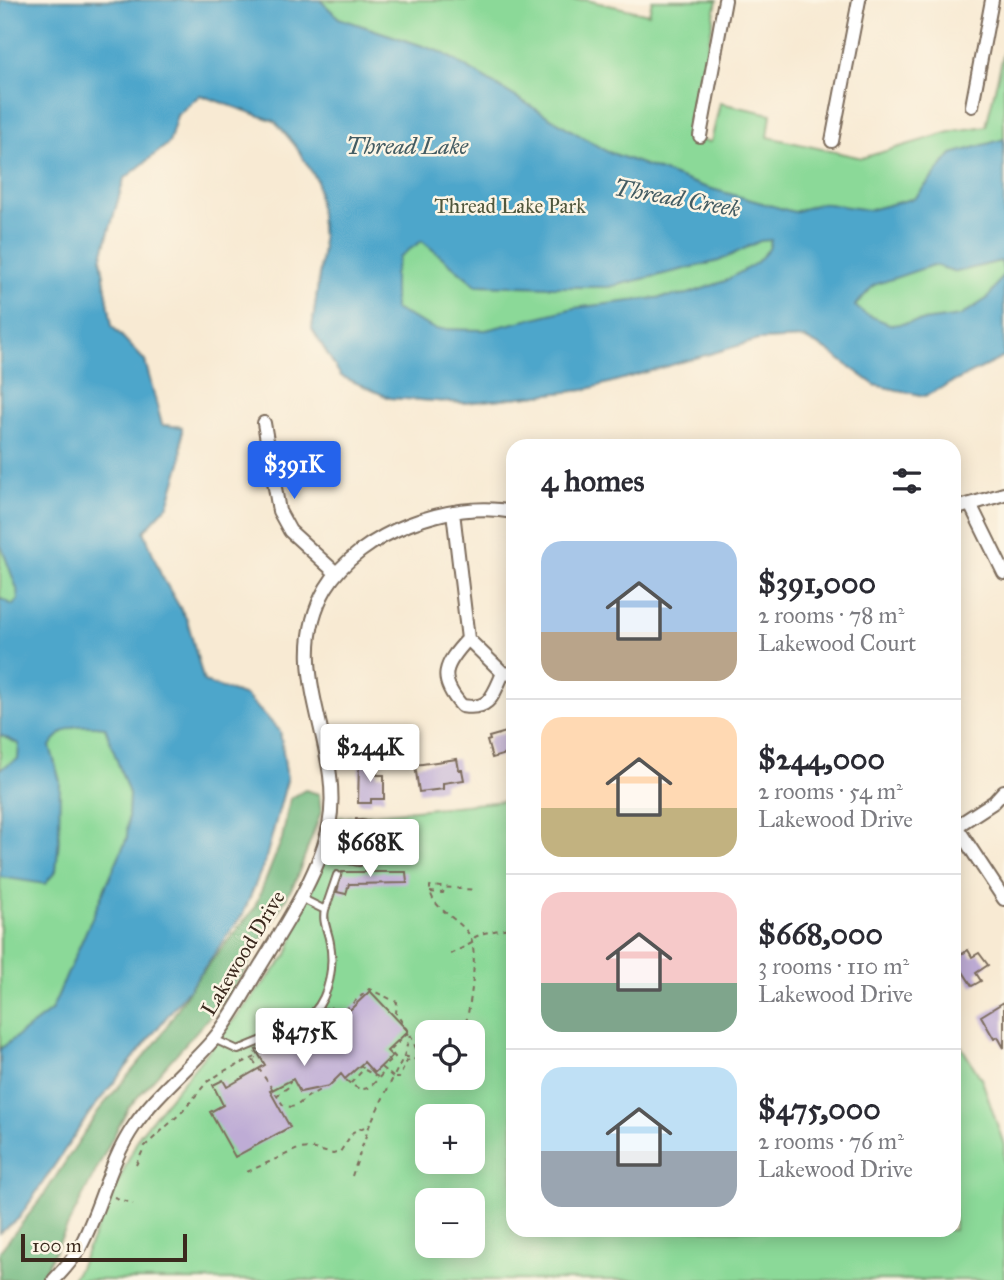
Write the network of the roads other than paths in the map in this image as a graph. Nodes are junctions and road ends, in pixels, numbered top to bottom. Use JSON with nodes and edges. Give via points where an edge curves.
{"nodes":[{"id":1,"x":725,"y":0,"type":"edge"},
{"id":2,"x":859,"y":0,"type":"edge"},
{"id":3,"x":992,"y":0,"type":"edge"},
{"id":4,"x":972,"y":106,"type":"dead end"},
{"id":5,"x":699,"y":136,"type":"dead end"},
{"id":6,"x":832,"y":141,"type":"dead end"},
{"id":7,"x":264,"y":423,"type":"dead end"},
{"id":8,"x":1004,"y":494,"type":"edge"},
{"id":9,"x":970,"y":504,"type":"junction"},
{"id":10,"x":961,"y":507,"type":"edge"},
{"id":11,"x":506,"y":511,"type":"edge"},
{"id":12,"x":453,"y":512,"type":"junction"},
{"id":13,"x":336,"y":573,"type":"junction"},
{"id":14,"x":1004,"y":573,"type":"edge"},
{"id":15,"x":468,"y":639,"type":"junction"},
{"id":16,"x":506,"y":671,"type":"edge"},
{"id":17,"x":506,"y":676,"type":"edge"},
{"id":18,"x":1004,"y":791,"type":"edge"},
{"id":19,"x":961,"y":821,"type":"edge"},
{"id":20,"x":961,"y":834,"type":"edge"},
{"id":21,"x":322,"y":847,"type":"junction"},
{"id":22,"x":359,"y":862,"type":"dead end"},
{"id":23,"x":337,"y":875,"type":"dead end"},
{"id":24,"x":299,"y":897,"type":"junction"},
{"id":25,"x":1004,"y":899,"type":"edge"},
{"id":26,"x":325,"y":910,"type":"junction"},
{"id":27,"x":295,"y":1024,"type":"dead end"},
{"id":28,"x":275,"y":1035,"type":"dead end"},
{"id":29,"x":214,"y":1039,"type":"junction"},
{"id":30,"x":54,"y":1280,"type":"edge"}],
"edges":[{"from":1,"to":5,"type":"street"},
{"from":2,"to":6,"type":"street"},
{"from":3,"to":4,"type":"street"},
{"from":7,"to":13,"type":"street","via":[[279,511],[290,531]]},
{"from":8,"to":9,"type":"street"},
{"from":9,"to":10,"type":"street"},
{"from":9,"to":14,"type":"street"},
{"from":11,"to":12,"type":"street","name":"Lakewood Drive"},
{"from":12,"to":13,"type":"street","name":"Lakewood Drive","via":[[393,531]]},
{"from":12,"to":15,"type":"street"},
{"from":13,"to":21,"type":"street","name":"Lakewood Drive","via":[[311,625],[308,676],[324,742],[332,809]]},
{"from":15,"to":16,"type":"street"},
{"from":15,"to":17,"type":"street","via":[[450,659],[446,675],[447,685],[462,706],[487,704]]},
{"from":18,"to":19,"type":"street"},
{"from":20,"to":25,"type":"street"},
{"from":21,"to":22,"type":"lane","via":[[346,851],[344,859]]},
{"from":21,"to":24,"type":"street","name":"Lakewood Drive"},
{"from":23,"to":26,"type":"lane"},
{"from":24,"to":26,"type":"lane"},
{"from":24,"to":29,"type":"street","name":"Lakewood Drive"},
{"from":26,"to":27,"type":"lane","via":[[329,985],[314,1012]]},
{"from":28,"to":29,"type":"lane","via":[[238,1050]]},
{"from":29,"to":30,"type":"street","name":"Lakewood Drive","via":[[132,1128],[80,1248]]}]}
